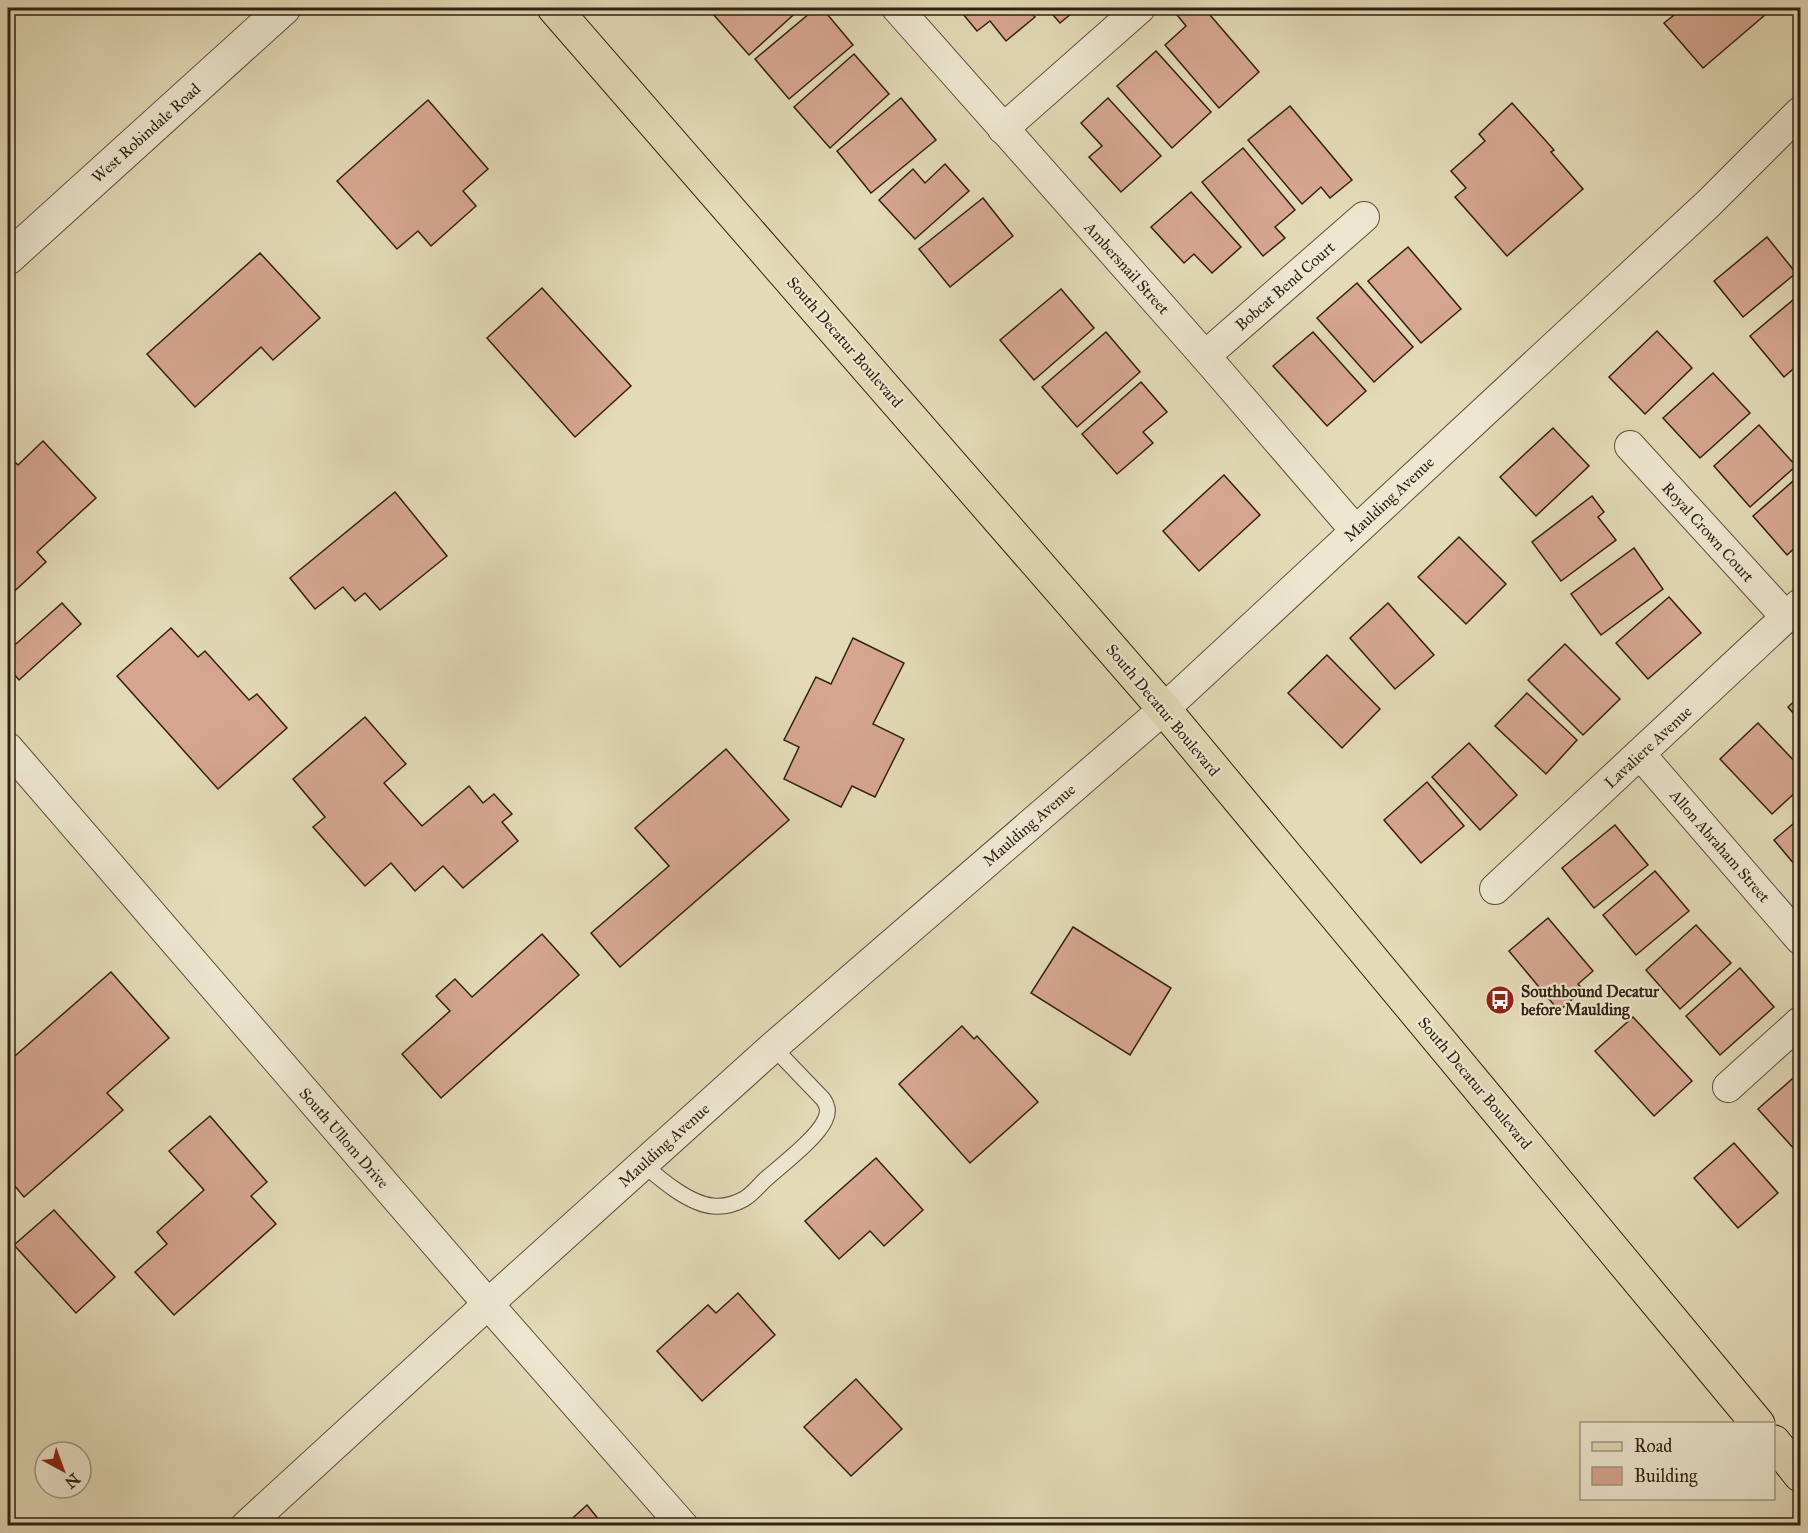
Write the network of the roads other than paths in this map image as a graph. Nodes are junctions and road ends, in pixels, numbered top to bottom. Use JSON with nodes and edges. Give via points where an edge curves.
{"nodes":[{"id":1,"x":284,"y":8,"type":"edge"},
{"id":2,"x":554,"y":8,"type":"edge"},
{"id":3,"x":897,"y":8,"type":"edge"},
{"id":4,"x":1140,"y":8,"type":"edge"},
{"id":5,"x":1800,"y":112,"type":"edge"},
{"id":6,"x":1003,"y":129,"type":"junction"},
{"id":7,"x":1364,"y":217,"type":"dead end"},
{"id":8,"x":8,"y":258,"type":"edge"},
{"id":9,"x":1205,"y":356,"type":"junction"},
{"id":10,"x":1630,"y":446,"type":"dead end"},
{"id":11,"x":1355,"y":530,"type":"junction"},
{"id":12,"x":1793,"y":611,"type":"edge"},
{"id":13,"x":1164,"y":709,"type":"junction"},
{"id":14,"x":8,"y":748,"type":"edge"},
{"id":15,"x":1640,"y":754,"type":"junction"},
{"id":16,"x":1495,"y":889,"type":"dead end"},
{"id":17,"x":1800,"y":939,"type":"edge"},
{"id":18,"x":1800,"y":1022,"type":"edge"},
{"id":19,"x":773,"y":1047,"type":"junction"},
{"id":20,"x":1728,"y":1087,"type":"dead end"},
{"id":21,"x":643,"y":1164,"type":"junction"},
{"id":22,"x":488,"y":1304,"type":"junction"},
{"id":23,"x":1756,"y":1422,"type":"edge"},
{"id":24,"x":1775,"y":1444,"type":"edge"},
{"id":25,"x":1800,"y":1475,"type":"edge"},
{"id":26,"x":246,"y":1526,"type":"edge"},
{"id":27,"x":684,"y":1526,"type":"edge"}],
"edges":[{"from":1,"to":8,"type":"street","name":"West Robindale Road"},
{"from":2,"to":13,"type":"main road","name":"South Decatur Boulevard"},
{"from":3,"to":6,"type":"street","name":"Ambersnail Street"},
{"from":4,"to":6,"type":"street"},
{"from":5,"to":11,"type":"street","name":"Maulding Avenue","via":[[1709,203]]},
{"from":6,"to":9,"type":"street","name":"Ambersnail Street"},
{"from":7,"to":9,"type":"street","name":"Bobcat Bend Court"},
{"from":9,"to":11,"type":"street","name":"Ambersnail Street"},
{"from":10,"to":12,"type":"street","name":"Royal Crown Court"},
{"from":11,"to":13,"type":"street","name":"Maulding Avenue"},
{"from":12,"to":15,"type":"street","name":"Lavaliere Avenue"},
{"from":13,"to":19,"type":"street","name":"Maulding Avenue"},
{"from":13,"to":23,"type":"main road","name":"South Decatur Boulevard"},
{"from":14,"to":22,"type":"street","name":"South Ullom Drive"},
{"from":15,"to":16,"type":"street","name":"Lavaliere Avenue"},
{"from":15,"to":17,"type":"street","name":"Allon Abraham Street"},
{"from":18,"to":20,"type":"street"},
{"from":19,"to":21,"type":"street","name":"Maulding Avenue"},
{"from":19,"to":21,"type":"lane","via":[[823,1099],[828,1111],[825,1121],[804,1145],[748,1197],[722,1206],[701,1203],[688,1198]]},
{"from":21,"to":22,"type":"street","name":"Maulding Avenue"},
{"from":22,"to":26,"type":"street","name":"Maulding Avenue"},
{"from":22,"to":27,"type":"street","name":"South Ullom Drive"},
{"from":24,"to":25,"type":"main road"}]}
